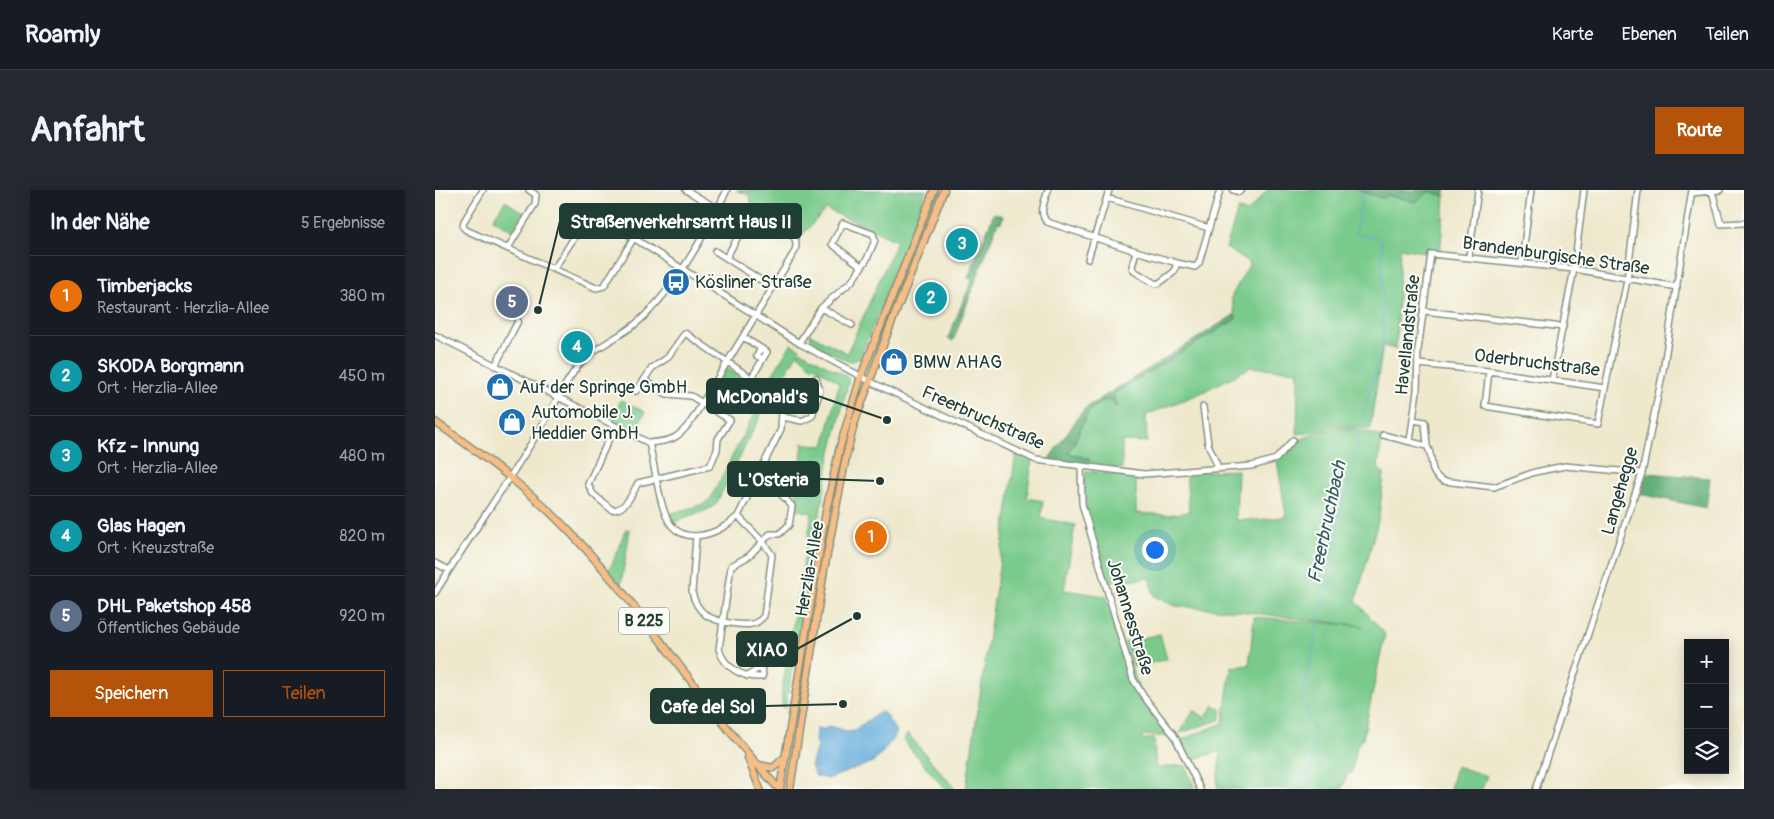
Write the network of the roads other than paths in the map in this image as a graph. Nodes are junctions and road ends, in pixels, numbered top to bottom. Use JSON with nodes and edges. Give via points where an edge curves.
{"nodes":[{"id":1,"x":483,"y":190,"type":"edge"},
{"id":2,"x":529,"y":190,"type":"edge"},
{"id":3,"x":686,"y":190,"type":"edge"},
{"id":4,"x":727,"y":190,"type":"edge"},
{"id":5,"x":934,"y":190,"type":"edge"},
{"id":6,"x":944,"y":190,"type":"edge"},
{"id":7,"x":1049,"y":190,"type":"edge"},
{"id":8,"x":1109,"y":190,"type":"edge"},
{"id":9,"x":1220,"y":190,"type":"edge"},
{"id":10,"x":1233,"y":190,"type":"edge"},
{"id":11,"x":1241,"y":190,"type":"edge"},
{"id":12,"x":1478,"y":190,"type":"edge"},
{"id":13,"x":1531,"y":190,"type":"edge"},
{"id":14,"x":1584,"y":190,"type":"edge"},
{"id":15,"x":1638,"y":190,"type":"edge"},
{"id":16,"x":1720,"y":190,"type":"edge"},
{"id":17,"x":1692,"y":191,"type":"edge"},
{"id":18,"x":1712,"y":191,"type":"edge"},
{"id":19,"x":1107,"y":198,"type":"junction"},
{"id":20,"x":718,"y":209,"type":"junction"},
{"id":21,"x":1744,"y":223,"type":"edge"},
{"id":22,"x":1209,"y":228,"type":"junction"},
{"id":23,"x":634,"y":238,"type":"junction"},
{"id":24,"x":1095,"y":238,"type":"junction"},
{"id":25,"x":507,"y":248,"type":"junction"},
{"id":26,"x":715,"y":251,"type":"dead end"},
{"id":27,"x":1136,"y":252,"type":"junction"},
{"id":28,"x":1431,"y":254,"type":"joint"},
{"id":29,"x":1469,"y":256,"type":"junction"},
{"id":30,"x":726,"y":258,"type":"junction"},
{"id":31,"x":1087,"y":259,"type":"dead end"},
{"id":32,"x":1522,"y":262,"type":"junction"},
{"id":33,"x":1177,"y":263,"type":"junction"},
{"id":34,"x":861,"y":266,"type":"junction"},
{"id":35,"x":681,"y":268,"type":"junction"},
{"id":36,"x":553,"y":269,"type":"junction"},
{"id":37,"x":1573,"y":269,"type":"junction"},
{"id":38,"x":1627,"y":280,"type":"junction"},
{"id":39,"x":1677,"y":287,"type":"junction"},
{"id":40,"x":773,"y":288,"type":"junction"},
{"id":41,"x":821,"y":308,"type":"junction"},
{"id":42,"x":1424,"y":311,"type":"junction"},
{"id":43,"x":757,"y":315,"type":"junction"},
{"id":44,"x":518,"y":321,"type":"dead end"},
{"id":45,"x":852,"y":326,"type":"dead end"},
{"id":46,"x":1563,"y":327,"type":"junction"},
{"id":47,"x":435,"y":335,"type":"edge"},
{"id":48,"x":743,"y":337,"type":"junction"},
{"id":49,"x":799,"y":343,"type":"junction"},
{"id":50,"x":727,"y":363,"type":"junction"},
{"id":51,"x":1418,"y":364,"type":"junction"},
{"id":52,"x":495,"y":366,"type":"junction"},
{"id":53,"x":1489,"y":371,"type":"junction"},
{"id":54,"x":861,"y":376,"type":"junction"},
{"id":55,"x":816,"y":378,"type":"dead end"},
{"id":56,"x":751,"y":379,"type":"junction"},
{"id":57,"x":644,"y":380,"type":"junction"},
{"id":58,"x":1552,"y":380,"type":"junction"},
{"id":59,"x":870,"y":381,"type":"junction"},
{"id":60,"x":1605,"y":388,"type":"junction"},
{"id":61,"x":636,"y":391,"type":"dead end"},
{"id":62,"x":559,"y":397,"type":"junction"},
{"id":63,"x":702,"y":402,"type":"junction"},
{"id":64,"x":1203,"y":407,"type":"dead end"},
{"id":65,"x":783,"y":417,"type":"junction"},
{"id":66,"x":1413,"y":420,"type":"junction"},
{"id":67,"x":435,"y":422,"type":"edge"},
{"id":68,"x":615,"y":426,"type":"junction"},
{"id":69,"x":1383,"y":435,"type":"dead end"},
{"id":70,"x":1293,"y":440,"type":"dead end"},
{"id":71,"x":1410,"y":442,"type":"junction"},
{"id":72,"x":649,"y":443,"type":"junction"},
{"id":73,"x":1427,"y":446,"type":"junction"},
{"id":74,"x":1081,"y":466,"type":"junction"},
{"id":75,"x":1218,"y":467,"type":"junction"},
{"id":76,"x":1642,"y":473,"type":"junction"},
{"id":77,"x":509,"y":476,"type":"junction"},
{"id":78,"x":657,"y":479,"type":"junction"},
{"id":79,"x":755,"y":480,"type":"junction"},
{"id":80,"x":738,"y":516,"type":"junction"},
{"id":81,"x":696,"y":537,"type":"junction"},
{"id":82,"x":763,"y":542,"type":"junction"},
{"id":83,"x":435,"y":563,"type":"edge"},
{"id":84,"x":449,"y":570,"type":"junction"},
{"id":85,"x":435,"y":593,"type":"edge"},
{"id":86,"x":724,"y":621,"type":"junction"},
{"id":87,"x":747,"y":676,"type":"dead end"},
{"id":88,"x":746,"y":752,"type":"junction"},
{"id":89,"x":786,"y":752,"type":"junction"},
{"id":90,"x":756,"y":764,"type":"junction"},
{"id":91,"x":760,"y":789,"type":"edge"},
{"id":92,"x":780,"y":789,"type":"edge"},
{"id":93,"x":790,"y":789,"type":"edge"},
{"id":94,"x":1200,"y":789,"type":"edge"},
{"id":95,"x":1536,"y":789,"type":"edge"}],
"edges":[{"from":1,"to":25,"type":"street","via":[[463,227]]},
{"from":2,"to":25,"type":"street","via":[[537,198]]},
{"from":3,"to":20,"type":"street"},
{"from":4,"to":20,"type":"street"},
{"from":5,"to":54,"type":"main road","name":"Herzlia-Allee"},
{"from":6,"to":59,"type":"main road","name":"Herzlia-Allee"},
{"from":7,"to":24,"type":"street","via":[[1042,213],[1047,222]]},
{"from":8,"to":19,"type":"street"},
{"from":9,"to":22,"type":"street"},
{"from":10,"to":11,"type":"street"},
{"from":12,"to":29,"type":"street"},
{"from":13,"to":32,"type":"street"},
{"from":14,"to":37,"type":"street"},
{"from":15,"to":38,"type":"street","name":"Oderbruchstraße"},
{"from":16,"to":18,"type":"street"},
{"from":17,"to":18,"type":"street"},
{"from":17,"to":39,"type":"street","name":"Langehegge"},
{"from":18,"to":21,"type":"street","via":[[1721,224]]},
{"from":19,"to":22,"type":"street"},
{"from":19,"to":24,"type":"street"},
{"from":20,"to":35,"type":"street"},
{"from":22,"to":33,"type":"street","via":[[1195,267]]},
{"from":23,"to":35,"type":"street","name":"Freerbruchstraße"},
{"from":23,"to":36,"type":"street","via":[[604,286],[596,288]]},
{"from":23,"to":36,"type":"street","via":[[591,211]]},
{"from":24,"to":27,"type":"street"},
{"from":24,"to":31,"type":"street"},
{"from":25,"to":36,"type":"street"},
{"from":26,"to":30,"type":"street"},
{"from":27,"to":33,"type":"street"},
{"from":27,"to":33,"type":"street","via":[[1134,271],[1158,284],[1174,272]]},
{"from":28,"to":29,"type":"street","name":"Brandenburgische Straße"},
{"from":28,"to":42,"type":"street","name":"Havellandstraße"},
{"from":29,"to":32,"type":"street","name":"Brandenburgische Straße"},
{"from":30,"to":40,"type":"street"},
{"from":30,"to":40,"type":"street","via":[[747,221],[754,218],[794,236],[795,251]]},
{"from":32,"to":37,"type":"street","name":"Brandenburgische Straße"},
{"from":34,"to":34,"type":"street","via":[[875,240],[873,234],[843,223],[832,244]]},
{"from":34,"to":41,"type":"street","via":[[848,287]]},
{"from":35,"to":43,"type":"street","name":"Freerbruchstraße"},
{"from":35,"to":62,"type":"street","via":[[649,312],[579,366]]},
{"from":37,"to":38,"type":"street","name":"Brandenburgische Straße"},
{"from":37,"to":46,"type":"street"},
{"from":38,"to":39,"type":"street","name":"Brandenburgische Straße"},
{"from":38,"to":60,"type":"street","name":"Oderbruchstraße"},
{"from":39,"to":76,"type":"street","name":"Langehegge"},
{"from":40,"to":43,"type":"street"},
{"from":41,"to":45,"type":"street"},
{"from":41,"to":49,"type":"street"},
{"from":42,"to":46,"type":"street"},
{"from":42,"to":51,"type":"street","name":"Havellandstraße"},
{"from":43,"to":48,"type":"street"},
{"from":43,"to":49,"type":"street","name":"Freerbruchstraße"},
{"from":44,"to":52,"type":"street"},
{"from":46,"to":58,"type":"street"},
{"from":47,"to":52,"type":"street"},
{"from":48,"to":50,"type":"street"},
{"from":48,"to":56,"type":"street","via":[[767,352]]},
{"from":49,"to":54,"type":"street","name":"Freerbruchstraße"},
{"from":50,"to":56,"type":"street"},
{"from":50,"to":57,"type":"street","via":[[685,333],[667,358],[652,368]]},
{"from":50,"to":63,"type":"street"},
{"from":51,"to":53,"type":"street","name":"Oderbruchstraße"},
{"from":51,"to":66,"type":"street","name":"Havellandstraße"},
{"from":52,"to":62,"type":"street"},
{"from":53,"to":58,"type":"street","name":"Oderbruchstraße"},
{"from":53,"to":60,"type":"street","via":[[1485,406],[1598,424]]},
{"from":54,"to":59,"type":"street","name":"Freerbruchstraße"},
{"from":54,"to":89,"type":"main road","name":"Herzlia-Allee","via":[[827,503]]},
{"from":55,"to":65,"type":"street","via":[[820,391],[812,416],[802,421]]},
{"from":56,"to":65,"type":"street","via":[[777,398]]},
{"from":57,"to":61,"type":"street"},
{"from":57,"to":63,"type":"street","via":[[667,394],[691,396]]},
{"from":58,"to":60,"type":"street","name":"Oderbruchstraße"},
{"from":59,"to":74,"type":"street","name":"Freerbruchstraße","via":[[1037,460]]},
{"from":59,"to":93,"type":"main road","name":"Herzlia-Allee","via":[[854,424],[844,465]]},
{"from":62,"to":68,"type":"street"},
{"from":62,"to":77,"type":"street"},
{"from":63,"to":72,"type":"street","via":[[681,436]]},
{"from":63,"to":78,"type":"street","via":[[730,420],[718,438],[717,450],[709,466]]},
{"from":64,"to":75,"type":"street","via":[[1209,444]]},
{"from":65,"to":79,"type":"street","via":[[781,429]]},
{"from":66,"to":71,"type":"street","name":"Havellandstraße"},
{"from":66,"to":73,"type":"street","name":"Havellandstraße","via":[[1425,422]]},
{"from":67,"to":77,"type":"main road","number":"B 225"},
{"from":68,"to":72,"type":"street"},
{"from":68,"to":78,"type":"street","via":[[588,484],[593,494],[612,510],[618,510],[638,483]]},
{"from":69,"to":71,"type":"street"},
{"from":70,"to":75,"type":"street","name":"Freerbruchstraße","via":[[1276,459],[1252,466]]},
{"from":71,"to":73,"type":"street"},
{"from":72,"to":78,"type":"street"},
{"from":73,"to":76,"type":"street","via":[[1436,478],[1452,482],[1494,487],[1535,472],[1565,466]]},
{"from":74,"to":75,"type":"street","name":"Freerbruchstraße","via":[[1144,474]]},
{"from":74,"to":94,"type":"street","name":"Johannesstraße","via":[[1082,504],[1133,679],[1144,698],[1174,734]]},
{"from":76,"to":95,"type":"street","name":"Langehegge"},
{"from":77,"to":84,"type":"street"},
{"from":77,"to":88,"type":"main road","number":"B 225","via":[[555,518],[618,587]]},
{"from":78,"to":81,"type":"street","via":[[670,522]]},
{"from":79,"to":80,"type":"street"},
{"from":79,"to":82,"type":"street","via":[[777,490],[792,506],[789,525],[779,534],[770,534]]},
{"from":80,"to":81,"type":"street","via":[[721,529]]},
{"from":80,"to":82,"type":"street"},
{"from":81,"to":86,"type":"street","via":[[694,601],[706,615]]},
{"from":82,"to":86,"type":"street","via":[[749,556],[731,566]]},
{"from":82,"to":86,"type":"street","via":[[770,549],[773,562],[764,616],[759,622],[750,624]]},
{"from":83,"to":84,"type":"street"},
{"from":84,"to":85,"type":"street"},
{"from":86,"to":87,"type":"street","via":[[719,649],[721,655],[734,671]]},
{"from":88,"to":90,"type":"main road","number":"B 225"},
{"from":88,"to":91,"type":"main road"},
{"from":89,"to":90,"type":"main road","via":[[773,768]]},
{"from":89,"to":92,"type":"main road","name":"Herzlia-Allee"},
{"from":90,"to":92,"type":"main road","number":"B 225"}]}
